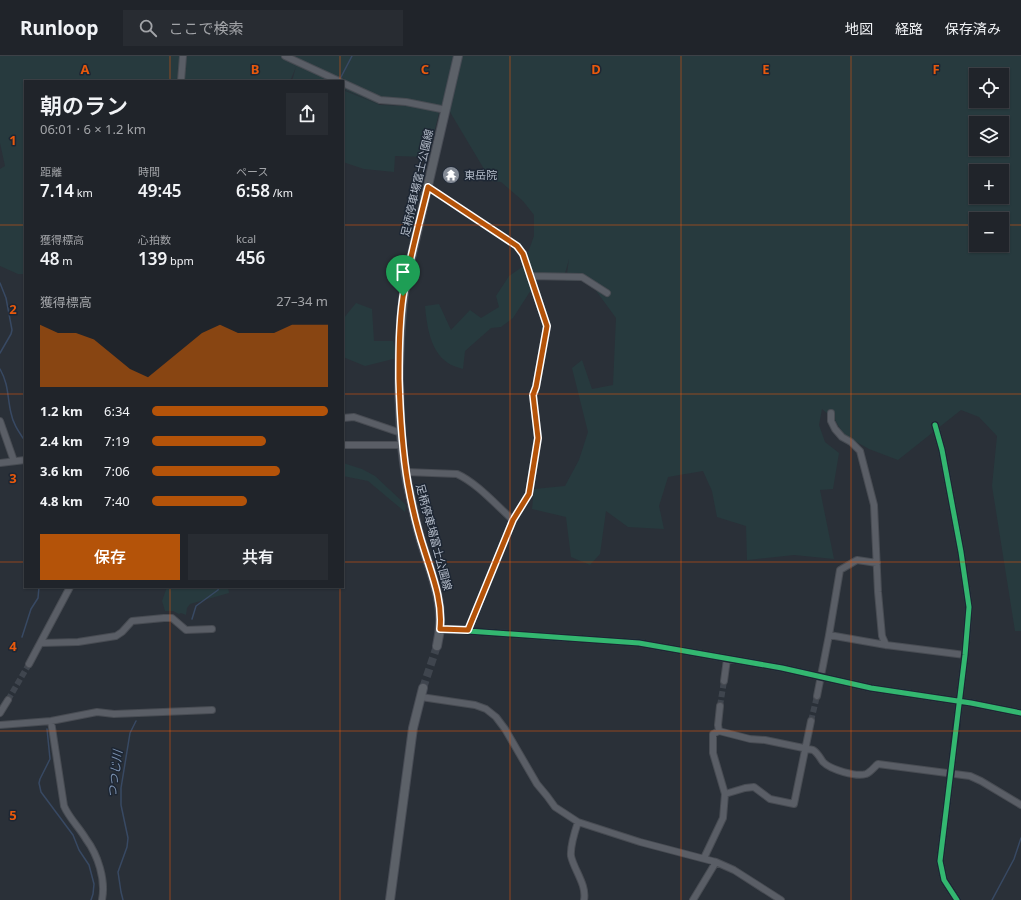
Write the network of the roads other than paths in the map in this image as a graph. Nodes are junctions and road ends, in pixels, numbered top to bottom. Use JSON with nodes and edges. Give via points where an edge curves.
{"nodes":[{"id":1,"x":182,"y":56,"type":"edge"},
{"id":2,"x":285,"y":56,"type":"edge"},
{"id":3,"x":458,"y":56,"type":"edge"},
{"id":4,"x":299,"y":59,"type":"edge"},
{"id":5,"x":181,"y":80,"type":"edge"},
{"id":6,"x":337,"y":80,"type":"edge"},
{"id":7,"x":344,"y":83,"type":"edge"},
{"id":8,"x":446,"y":110,"type":"junction"},
{"id":9,"x":428,"y":187,"type":"junction"},
{"id":10,"x":530,"y":276,"type":"junction"},
{"id":11,"x":607,"y":293,"type":"dead end"},
{"id":12,"x":831,"y":413,"type":"dead end"},
{"id":13,"x":344,"y":418,"type":"edge"},
{"id":14,"x":0,"y":421,"type":"edge"},
{"id":15,"x":935,"y":425,"type":"dead end"},
{"id":16,"x":401,"y":433,"type":"junction"},
{"id":17,"x":344,"y":445,"type":"edge"},
{"id":18,"x":402,"y":445,"type":"junction"},
{"id":19,"x":24,"y":460,"type":"edge"},
{"id":20,"x":14,"y":461,"type":"junction"},
{"id":21,"x":0,"y":463,"type":"edge"},
{"id":22,"x":406,"y":472,"type":"junction"},
{"id":23,"x":513,"y":520,"type":"junction"},
{"id":24,"x":877,"y":563,"type":"junction"},
{"id":25,"x":69,"y":588,"type":"edge"},
{"id":26,"x":212,"y":629,"type":"dead end"},
{"id":27,"x":440,"y":629,"type":"junction"},
{"id":28,"x":468,"y":630,"type":"junction"},
{"id":29,"x":829,"y":635,"type":"junction"},
{"id":30,"x":41,"y":643,"type":"junction"},
{"id":31,"x":886,"y":645,"type":"junction"},
{"id":32,"x":437,"y":646,"type":"tunnel mouth"},
{"id":33,"x":965,"y":655,"type":"junction"},
{"id":34,"x":727,"y":659,"type":"junction"},
{"id":35,"x":29,"y":664,"type":"tunnel mouth"},
{"id":36,"x":820,"y":676,"type":"junction"},
{"id":37,"x":724,"y":681,"type":"tunnel mouth"},
{"id":38,"x":423,"y":688,"type":"tunnel mouth"},
{"id":39,"x":817,"y":696,"type":"tunnel mouth"},
{"id":40,"x":421,"y":697,"type":"junction"},
{"id":41,"x":8,"y":700,"type":"tunnel mouth"},
{"id":42,"x":959,"y":702,"type":"junction"},
{"id":43,"x":720,"y":706,"type":"tunnel mouth"},
{"id":44,"x":212,"y":710,"type":"dead end"},
{"id":45,"x":0,"y":713,"type":"edge"},
{"id":46,"x":1021,"y":713,"type":"edge"},
{"id":47,"x":51,"y":721,"type":"junction"},
{"id":48,"x":811,"y":721,"type":"tunnel mouth"},
{"id":49,"x":957,"y":721,"type":"tunnel mouth"},
{"id":50,"x":0,"y":725,"type":"edge"},
{"id":51,"x":719,"y":731,"type":"junction"},
{"id":52,"x":954,"y":746,"type":"tunnel mouth"},
{"id":53,"x":806,"y":748,"type":"junction"},
{"id":54,"x":950,"y":774,"type":"junction"},
{"id":55,"x":725,"y":794,"type":"junction"},
{"id":56,"x":1021,"y":805,"type":"edge"},
{"id":57,"x":578,"y":822,"type":"junction"},
{"id":58,"x":704,"y":858,"type":"junction"},
{"id":59,"x":716,"y":862,"type":"junction"},
{"id":60,"x":102,"y":900,"type":"edge"},
{"id":61,"x":390,"y":900,"type":"edge"},
{"id":62,"x":584,"y":900,"type":"edge"},
{"id":63,"x":693,"y":900,"type":"edge"},
{"id":64,"x":781,"y":900,"type":"edge"},
{"id":65,"x":957,"y":900,"type":"edge"}],
"edges":[{"from":1,"to":5,"type":"street"},
{"from":2,"to":4,"type":"street"},
{"from":3,"to":8,"type":"main road","name":"足柄停車場富士公園線"},
{"from":4,"to":6,"type":"street"},
{"from":7,"to":8,"type":"street","via":[[380,100]]},
{"from":8,"to":9,"type":"main road","name":"足柄停車場富士公園線"},
{"from":9,"to":10,"type":"street","via":[[517,246],[523,254]]},
{"from":9,"to":16,"type":"main road","name":"足柄停車場富士公園線","via":[[406,280],[400,321]]},
{"from":10,"to":11,"type":"street","via":[[582,277]]},
{"from":10,"to":23,"type":"street","via":[[547,326],[533,395],[538,438],[529,494]]},
{"from":12,"to":24,"type":"street","via":[[835,429],[860,450],[874,505]]},
{"from":13,"to":16,"type":"street","via":[[354,417]]},
{"from":14,"to":20,"type":"street"},
{"from":15,"to":33,"type":"street","via":[[942,450],[968,596]]},
{"from":16,"to":18,"type":"main road","name":"足柄停車場富士公園線"},
{"from":17,"to":18,"type":"street"},
{"from":18,"to":22,"type":"main road","name":"足柄停車場富士公園線"},
{"from":19,"to":20,"type":"street"},
{"from":20,"to":21,"type":"street"},
{"from":22,"to":23,"type":"street","via":[[457,474],[472,483]]},
{"from":22,"to":27,"type":"main road","name":"足柄停車場富士公園線","via":[[420,535],[439,598]]},
{"from":23,"to":28,"type":"street"},
{"from":24,"to":29,"type":"street","via":[[857,560],[840,570]]},
{"from":24,"to":31,"type":"street","via":[[882,636]]},
{"from":25,"to":30,"type":"street"},
{"from":26,"to":30,"type":"street","via":[[186,630],[172,618],[164,618],[132,621],[116,636],[78,642]]},
{"from":27,"to":28,"type":"street"},
{"from":27,"to":32,"type":"main road","name":"足柄停車場富士公園線"},
{"from":28,"to":34,"type":"street","via":[[625,642]]},
{"from":29,"to":31,"type":"street"},
{"from":29,"to":36,"type":"street"},
{"from":30,"to":35,"type":"street"},
{"from":31,"to":33,"type":"street"},
{"from":33,"to":42,"type":"street"},
{"from":34,"to":36,"type":"street"},
{"from":34,"to":37,"type":"street"},
{"from":36,"to":39,"type":"street"},
{"from":36,"to":42,"type":"street","via":[[871,688]]},
{"from":38,"to":40,"type":"main road"},
{"from":40,"to":57,"type":"street","via":[[486,709],[505,729],[537,784],[556,807]]},
{"from":40,"to":61,"type":"main road","via":[[409,749]]},
{"from":41,"to":45,"type":"street"},
{"from":42,"to":46,"type":"street"},
{"from":42,"to":49,"type":"street"},
{"from":43,"to":51,"type":"street"},
{"from":44,"to":47,"type":"street","via":[[114,714],[97,712]]},
{"from":47,"to":50,"type":"street"},
{"from":47,"to":60,"type":"street","via":[[64,806],[94,851],[102,879]]},
{"from":48,"to":53,"type":"street"},
{"from":51,"to":53,"type":"street"},
{"from":51,"to":55,"type":"street","via":[[713,734],[713,753]]},
{"from":52,"to":54,"type":"street"},
{"from":53,"to":54,"type":"street","via":[[817,752],[823,762],[834,769],[860,775],[869,772],[878,764]]},
{"from":53,"to":55,"type":"street","via":[[794,804],[770,799],[754,787]]},
{"from":54,"to":56,"type":"street","via":[[975,778]]},
{"from":54,"to":65,"type":"street","via":[[940,862],[944,880]]},
{"from":55,"to":58,"type":"street","via":[[723,818]]},
{"from":57,"to":58,"type":"street"},
{"from":57,"to":62,"type":"street","via":[[571,855],[583,887]]},
{"from":58,"to":59,"type":"street"},
{"from":59,"to":63,"type":"street"},
{"from":59,"to":64,"type":"street","via":[[734,870]]}]}
